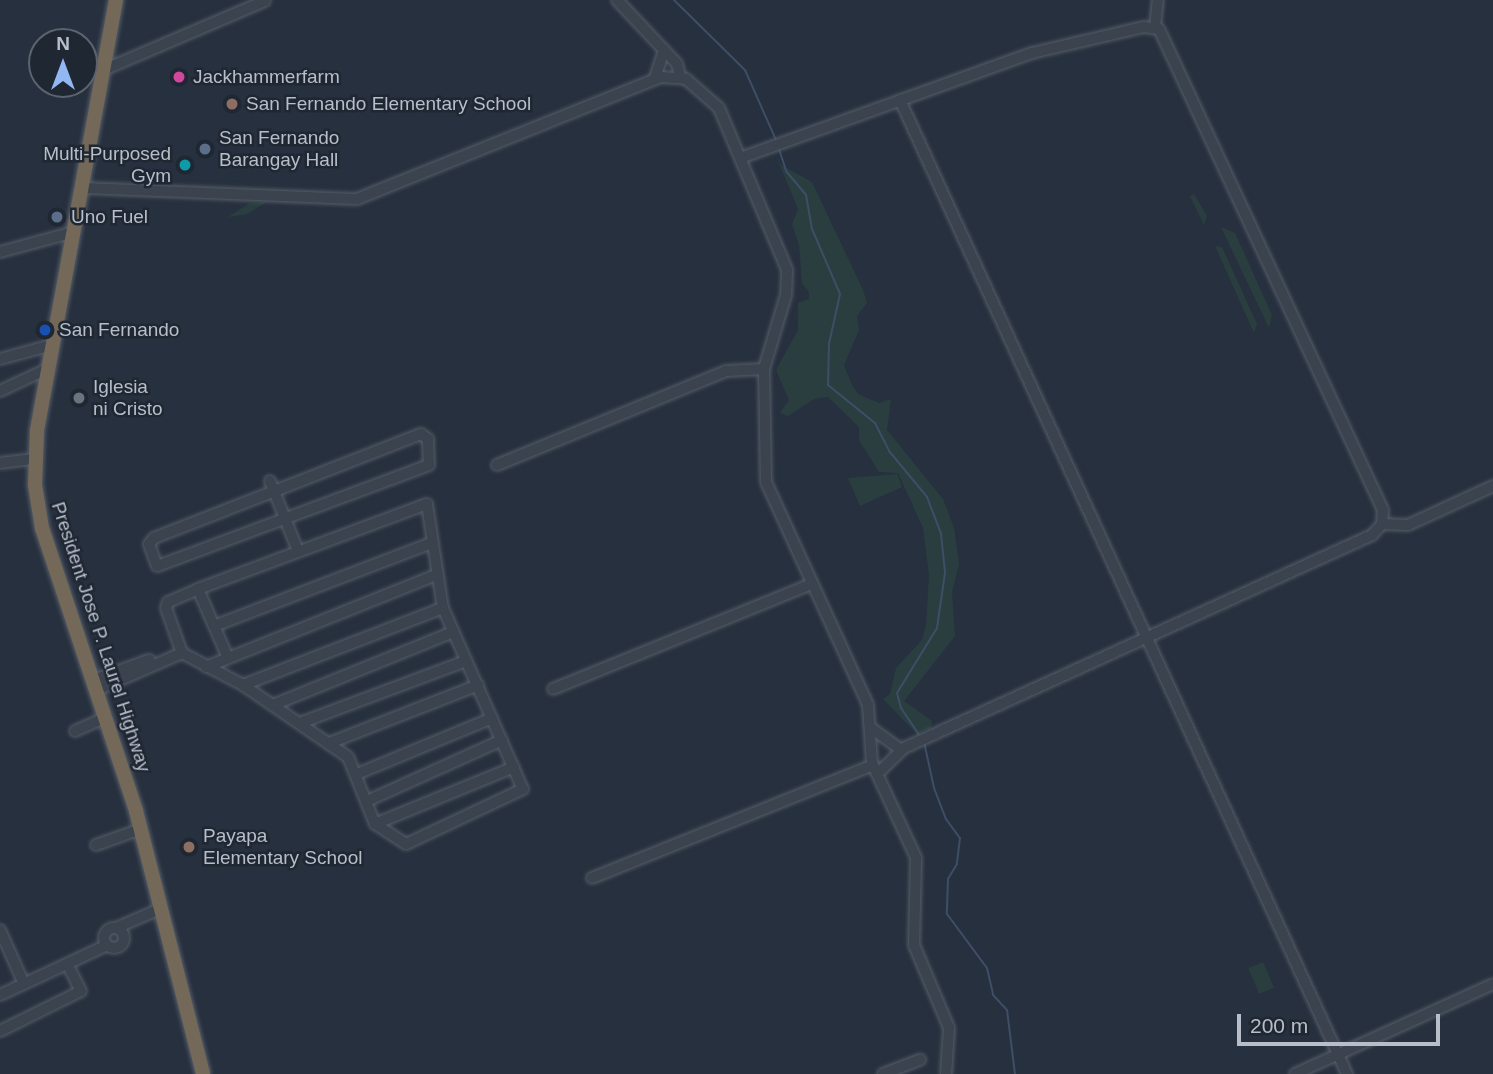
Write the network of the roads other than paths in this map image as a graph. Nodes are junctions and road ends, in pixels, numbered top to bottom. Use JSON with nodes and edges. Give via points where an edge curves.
{"nodes":[{"id":1,"x":116,"y":0,"type":"edge"},
{"id":2,"x":617,"y":0,"type":"edge"},
{"id":3,"x":1158,"y":0,"type":"edge"},
{"id":4,"x":265,"y":1,"type":"edge"},
{"id":5,"x":1155,"y":27,"type":"junction"},
{"id":6,"x":664,"y":50,"type":"junction"},
{"id":7,"x":106,"y":69,"type":"junction"},
{"id":8,"x":680,"y":76,"type":"junction"},
{"id":9,"x":655,"y":78,"type":"junction"},
{"id":10,"x":900,"y":100,"type":"junction"},
{"id":11,"x":743,"y":157,"type":"junction"},
{"id":12,"x":83,"y":188,"type":"junction"},
{"id":13,"x":74,"y":232,"type":"junction"},
{"id":14,"x":0,"y":252,"type":"edge"},
{"id":15,"x":52,"y":345,"type":"junction"},
{"id":16,"x":0,"y":359,"type":"edge"},
{"id":17,"x":47,"y":369,"type":"junction"},
{"id":18,"x":764,"y":369,"type":"junction"},
{"id":19,"x":0,"y":391,"type":"edge"},
{"id":20,"x":34,"y":459,"type":"junction"},
{"id":21,"x":0,"y":463,"type":"edge"},
{"id":22,"x":497,"y":465,"type":"dead end"},
{"id":23,"x":272,"y":486,"type":"junction"},
{"id":24,"x":1493,"y":486,"type":"edge"},
{"id":25,"x":284,"y":517,"type":"junction"},
{"id":26,"x":1382,"y":524,"type":"junction"},
{"id":27,"x":431,"y":543,"type":"junction"},
{"id":28,"x":298,"y":551,"type":"junction"},
{"id":29,"x":436,"y":575,"type":"junction"},
{"id":30,"x":812,"y":584,"type":"junction"},
{"id":31,"x":198,"y":589,"type":"junction"},
{"id":32,"x":443,"y":608,"type":"junction"},
{"id":33,"x":214,"y":626,"type":"junction"},
{"id":34,"x":453,"y":632,"type":"junction"},
{"id":35,"x":1147,"y":636,"type":"junction"},
{"id":36,"x":180,"y":650,"type":"junction"},
{"id":37,"x":227,"y":656,"type":"junction"},
{"id":38,"x":466,"y":661,"type":"junction"},
{"id":39,"x":206,"y":667,"type":"junction"},
{"id":40,"x":96,"y":685,"type":"junction"},
{"id":41,"x":243,"y":685,"type":"junction"},
{"id":42,"x":478,"y":685,"type":"junction"},
{"id":43,"x":553,"y":689,"type":"dead end"},
{"id":44,"x":273,"y":705,"type":"junction"},
{"id":45,"x":107,"y":717,"type":"junction"},
{"id":46,"x":492,"y":718,"type":"junction"},
{"id":47,"x":300,"y":723,"type":"junction"},
{"id":48,"x":871,"y":728,"type":"junction"},
{"id":49,"x":75,"y":731,"type":"dead end"},
{"id":50,"x":502,"y":740,"type":"junction"},
{"id":51,"x":332,"y":742,"type":"junction"},
{"id":52,"x":901,"y":750,"type":"junction"},
{"id":53,"x":514,"y":767,"type":"junction"},
{"id":54,"x":875,"y":770,"type":"junction"},
{"id":55,"x":357,"y":774,"type":"junction"},
{"id":56,"x":367,"y":801,"type":"junction"},
{"id":57,"x":375,"y":824,"type":"junction"},
{"id":58,"x":141,"y":829,"type":"junction"},
{"id":59,"x":96,"y":845,"type":"dead end"},
{"id":60,"x":592,"y":877,"type":"dead end"},
{"id":61,"x":162,"y":908,"type":"junction"},
{"id":62,"x":116,"y":928,"type":"junction"},
{"id":63,"x":0,"y":930,"type":"edge"},
{"id":64,"x":107,"y":945,"type":"junction"},
{"id":65,"x":67,"y":964,"type":"junction"},
{"id":66,"x":24,"y":984,"type":"junction"},
{"id":67,"x":1493,"y":984,"type":"edge"},
{"id":68,"x":0,"y":995,"type":"edge"},
{"id":69,"x":0,"y":1031,"type":"edge"},
{"id":70,"x":1338,"y":1055,"type":"junction"},
{"id":71,"x":920,"y":1060,"type":"dead end"},
{"id":72,"x":203,"y":1074,"type":"edge"},
{"id":73,"x":883,"y":1074,"type":"edge"},
{"id":74,"x":946,"y":1074,"type":"edge"},
{"id":75,"x":1295,"y":1074,"type":"edge"},
{"id":76,"x":1347,"y":1074,"type":"edge"}],
"edges":[{"from":1,"to":7,"type":"highway","name":"President Jose P. Laurel Highway"},
{"from":2,"to":6,"type":"street"},
{"from":3,"to":5,"type":"street"},
{"from":4,"to":7,"type":"street"},
{"from":5,"to":10,"type":"street","via":[[1032,53]]},
{"from":5,"to":26,"type":"street","via":[[1166,37],[1383,510]]},
{"from":6,"to":8,"type":"street","via":[[679,66]]},
{"from":6,"to":9,"type":"street"},
{"from":7,"to":12,"type":"highway","name":"President Jose P. Laurel Highway"},
{"from":8,"to":9,"type":"street"},
{"from":8,"to":11,"type":"street","via":[[722,111]]},
{"from":9,"to":12,"type":"street","via":[[359,199]]},
{"from":10,"to":11,"type":"street"},
{"from":10,"to":35,"type":"street"},
{"from":11,"to":18,"type":"street","via":[[788,275]]},
{"from":12,"to":13,"type":"highway","name":"President Jose P. Laurel Highway"},
{"from":13,"to":14,"type":"street"},
{"from":13,"to":15,"type":"highway","name":"President Jose P. Laurel Highway"},
{"from":15,"to":16,"type":"street"},
{"from":15,"to":17,"type":"highway","name":"President Jose P. Laurel Highway"},
{"from":17,"to":19,"type":"street"},
{"from":17,"to":20,"type":"highway","name":"President Jose P. Laurel Highway"},
{"from":18,"to":22,"type":"street","via":[[726,371]]},
{"from":18,"to":30,"type":"street","via":[[765,480]]},
{"from":20,"to":21,"type":"street"},
{"from":20,"to":40,"type":"highway","name":"President Jose P. Laurel Highway","via":[[42,527]]},
{"from":23,"to":25,"type":"street"},
{"from":23,"to":25,"type":"street","via":[[154,538],[149,544],[157,566]]},
{"from":23,"to":25,"type":"street","via":[[421,434],[428,439],[429,465]]},
{"from":24,"to":26,"type":"street","via":[[1408,526]]},
{"from":25,"to":28,"type":"street"},
{"from":26,"to":35,"type":"street","via":[[1372,535]]},
{"from":27,"to":28,"type":"street","via":[[430,508],[423,505]]},
{"from":27,"to":29,"type":"street"},
{"from":27,"to":33,"type":"street"},
{"from":28,"to":31,"type":"street"},
{"from":29,"to":32,"type":"street"},
{"from":29,"to":37,"type":"street"},
{"from":30,"to":43,"type":"street"},
{"from":30,"to":48,"type":"street","via":[[869,705]]},
{"from":31,"to":33,"type":"street"},
{"from":31,"to":36,"type":"street","via":[[168,602],[166,608]]},
{"from":32,"to":34,"type":"street"},
{"from":32,"to":41,"type":"street"},
{"from":33,"to":37,"type":"street"},
{"from":34,"to":38,"type":"street"},
{"from":34,"to":44,"type":"street"},
{"from":35,"to":52,"type":"street"},
{"from":35,"to":70,"type":"street"},
{"from":36,"to":39,"type":"street"},
{"from":36,"to":40,"type":"street"},
{"from":37,"to":39,"type":"street"},
{"from":38,"to":42,"type":"street"},
{"from":38,"to":47,"type":"street"},
{"from":39,"to":41,"type":"street"},
{"from":40,"to":45,"type":"highway","name":"President Jose P. Laurel Highway"},
{"from":41,"to":44,"type":"street"},
{"from":42,"to":46,"type":"street"},
{"from":42,"to":51,"type":"street"},
{"from":44,"to":47,"type":"street"},
{"from":45,"to":49,"type":"street"},
{"from":45,"to":58,"type":"highway","name":"President Jose P. Laurel Highway"},
{"from":46,"to":50,"type":"street"},
{"from":46,"to":55,"type":"street"},
{"from":47,"to":51,"type":"street"},
{"from":48,"to":52,"type":"street"},
{"from":48,"to":54,"type":"street"},
{"from":50,"to":53,"type":"street"},
{"from":50,"to":56,"type":"street"},
{"from":51,"to":55,"type":"street"},
{"from":52,"to":54,"type":"street"},
{"from":53,"to":57,"type":"street"},
{"from":53,"to":57,"type":"street","via":[[523,787],[520,793],[406,844]]},
{"from":54,"to":60,"type":"street"},
{"from":54,"to":74,"type":"street","via":[[916,858],[915,946],[949,1028]]},
{"from":55,"to":56,"type":"street"},
{"from":56,"to":57,"type":"street"},
{"from":58,"to":59,"type":"street"},
{"from":58,"to":61,"type":"highway","name":"President Jose P. Laurel Highway"},
{"from":61,"to":62,"type":"street"},
{"from":61,"to":72,"type":"highway","name":"President Jose P. Laurel Highway"},
{"from":62,"to":64,"type":"street","via":[[105,933]]},
{"from":62,"to":64,"type":"street","via":[[123,942],[115,948]]},
{"from":63,"to":66,"type":"street"},
{"from":64,"to":65,"type":"street"},
{"from":65,"to":66,"type":"street"},
{"from":65,"to":69,"type":"street","via":[[81,991]]},
{"from":66,"to":68,"type":"street"},
{"from":67,"to":70,"type":"street"},
{"from":70,"to":75,"type":"street"},
{"from":70,"to":76,"type":"street"},
{"from":71,"to":73,"type":"street"}]}
